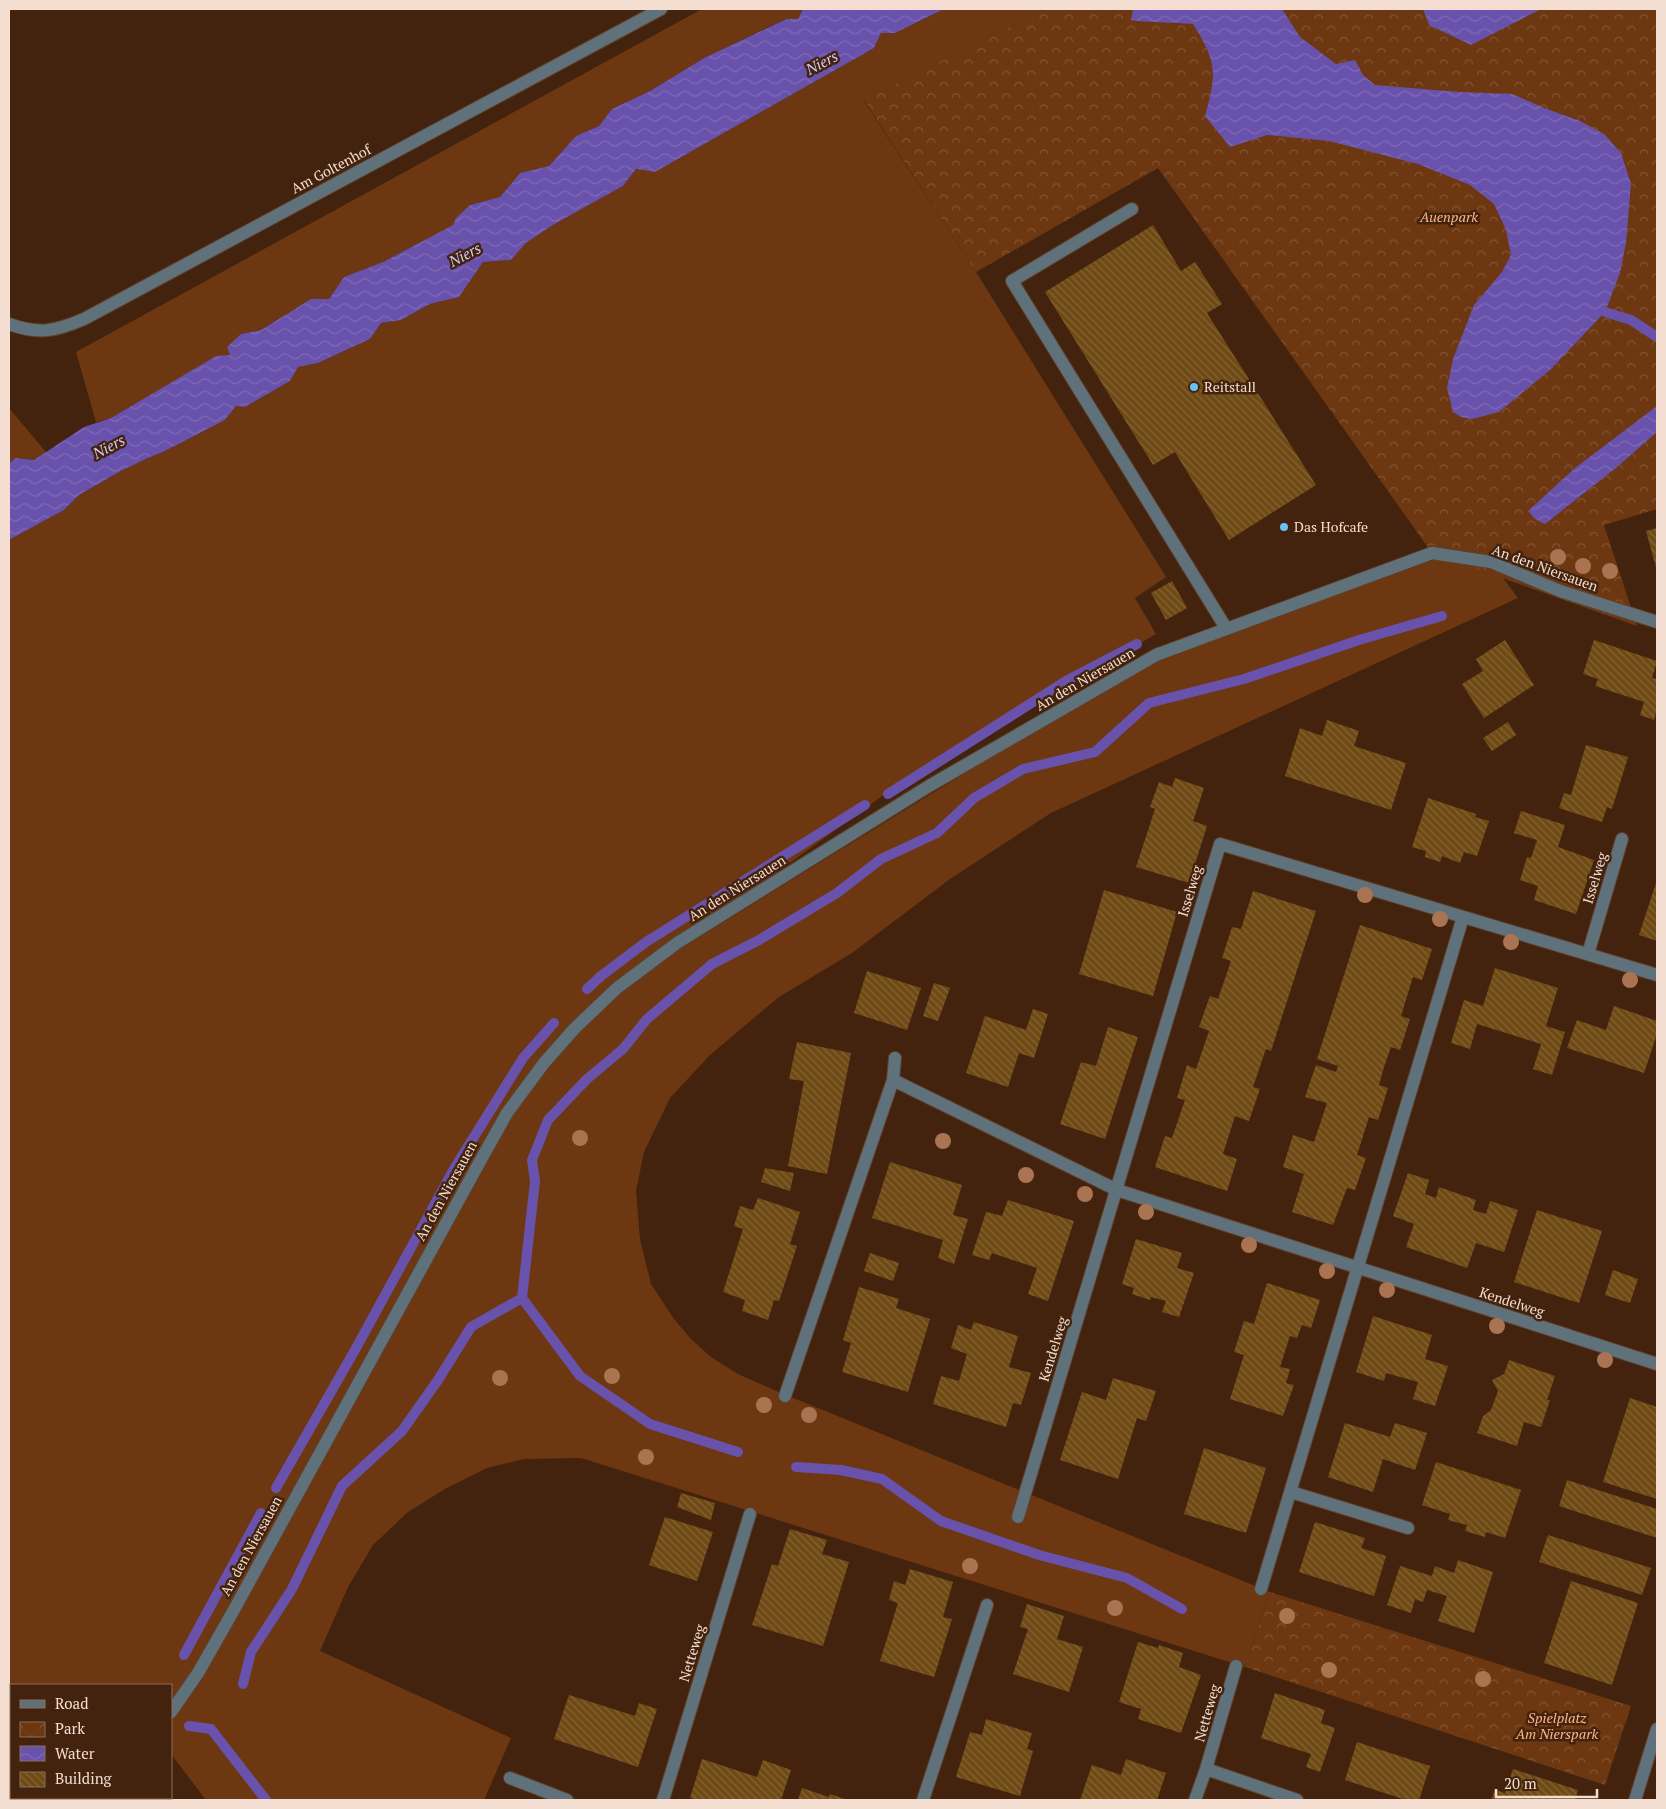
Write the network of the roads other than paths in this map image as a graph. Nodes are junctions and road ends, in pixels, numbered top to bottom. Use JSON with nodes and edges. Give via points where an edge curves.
{"nodes":[{"id":1,"x":660,"y":9,"type":"edge"},
{"id":2,"x":1132,"y":208,"type":"dead end"},
{"id":3,"x":9,"y":324,"type":"edge"},
{"id":4,"x":1657,"y":622,"type":"edge"},
{"id":5,"x":1226,"y":628,"type":"junction"},
{"id":6,"x":1622,"y":838,"type":"dead end"},
{"id":7,"x":1464,"y":917,"type":"junction"},
{"id":8,"x":1588,"y":954,"type":"junction"},
{"id":9,"x":1657,"y":975,"type":"edge"},
{"id":10,"x":895,"y":1058,"type":"dead end"},
{"id":11,"x":893,"y":1080,"type":"junction"},
{"id":12,"x":1117,"y":1190,"type":"junction"},
{"id":13,"x":1358,"y":1268,"type":"junction"},
{"id":14,"x":1657,"y":1364,"type":"edge"},
{"id":15,"x":785,"y":1396,"type":"dead end"},
{"id":16,"x":1291,"y":1492,"type":"junction"},
{"id":17,"x":750,"y":1514,"type":"dead end"},
{"id":18,"x":1018,"y":1517,"type":"dead end"},
{"id":19,"x":1408,"y":1528,"type":"dead end"},
{"id":20,"x":1261,"y":1589,"type":"dead end"},
{"id":21,"x":986,"y":1606,"type":"dead end"},
{"id":22,"x":1236,"y":1666,"type":"dead end"},
{"id":23,"x":172,"y":1711,"type":"edge"},
{"id":24,"x":1657,"y":1729,"type":"edge"},
{"id":25,"x":1206,"y":1769,"type":"junction"},
{"id":26,"x":510,"y":1778,"type":"dead end"},
{"id":27,"x":567,"y":1800,"type":"edge"},
{"id":28,"x":663,"y":1800,"type":"edge"},
{"id":29,"x":923,"y":1800,"type":"edge"},
{"id":30,"x":1195,"y":1800,"type":"edge"},
{"id":31,"x":1298,"y":1800,"type":"edge"},
{"id":32,"x":1635,"y":1800,"type":"edge"}],
"edges":[{"from":1,"to":3,"type":"street","name":"Am Goltenhof","via":[[84,319],[43,332]]},
{"from":2,"to":5,"type":"street","via":[[1012,281]]},
{"from":4,"to":5,"type":"street","name":"An den Niersauen","via":[[1560,591],[1491,562],[1432,554]]},
{"from":5,"to":23,"type":"street","name":"An den Niersauen","via":[[1156,655],[930,786],[677,942],[617,988],[575,1028],[544,1063],[508,1114],[235,1608]]},
{"from":6,"to":8,"type":"street","name":"Isselweg"},
{"from":7,"to":8,"type":"street","name":"Isselweg"},
{"from":7,"to":12,"type":"street","name":"Isselweg","via":[[1220,844]]},
{"from":7,"to":13,"type":"street"},
{"from":8,"to":9,"type":"street","name":"Isselweg"},
{"from":10,"to":11,"type":"street"},
{"from":11,"to":12,"type":"street","name":"Kendelweg"},
{"from":11,"to":15,"type":"street"},
{"from":12,"to":13,"type":"street","name":"Kendelweg"},
{"from":12,"to":18,"type":"street","name":"Kendelweg"},
{"from":13,"to":14,"type":"street","name":"Kendelweg"},
{"from":13,"to":16,"type":"street"},
{"from":16,"to":19,"type":"street"},
{"from":16,"to":20,"type":"street"},
{"from":17,"to":28,"type":"street","name":"Netteweg"},
{"from":21,"to":29,"type":"street"},
{"from":22,"to":25,"type":"street","name":"Netteweg"},
{"from":24,"to":32,"type":"street"},
{"from":25,"to":30,"type":"street","name":"Netteweg"},
{"from":25,"to":31,"type":"street"},
{"from":26,"to":27,"type":"street"}]}
